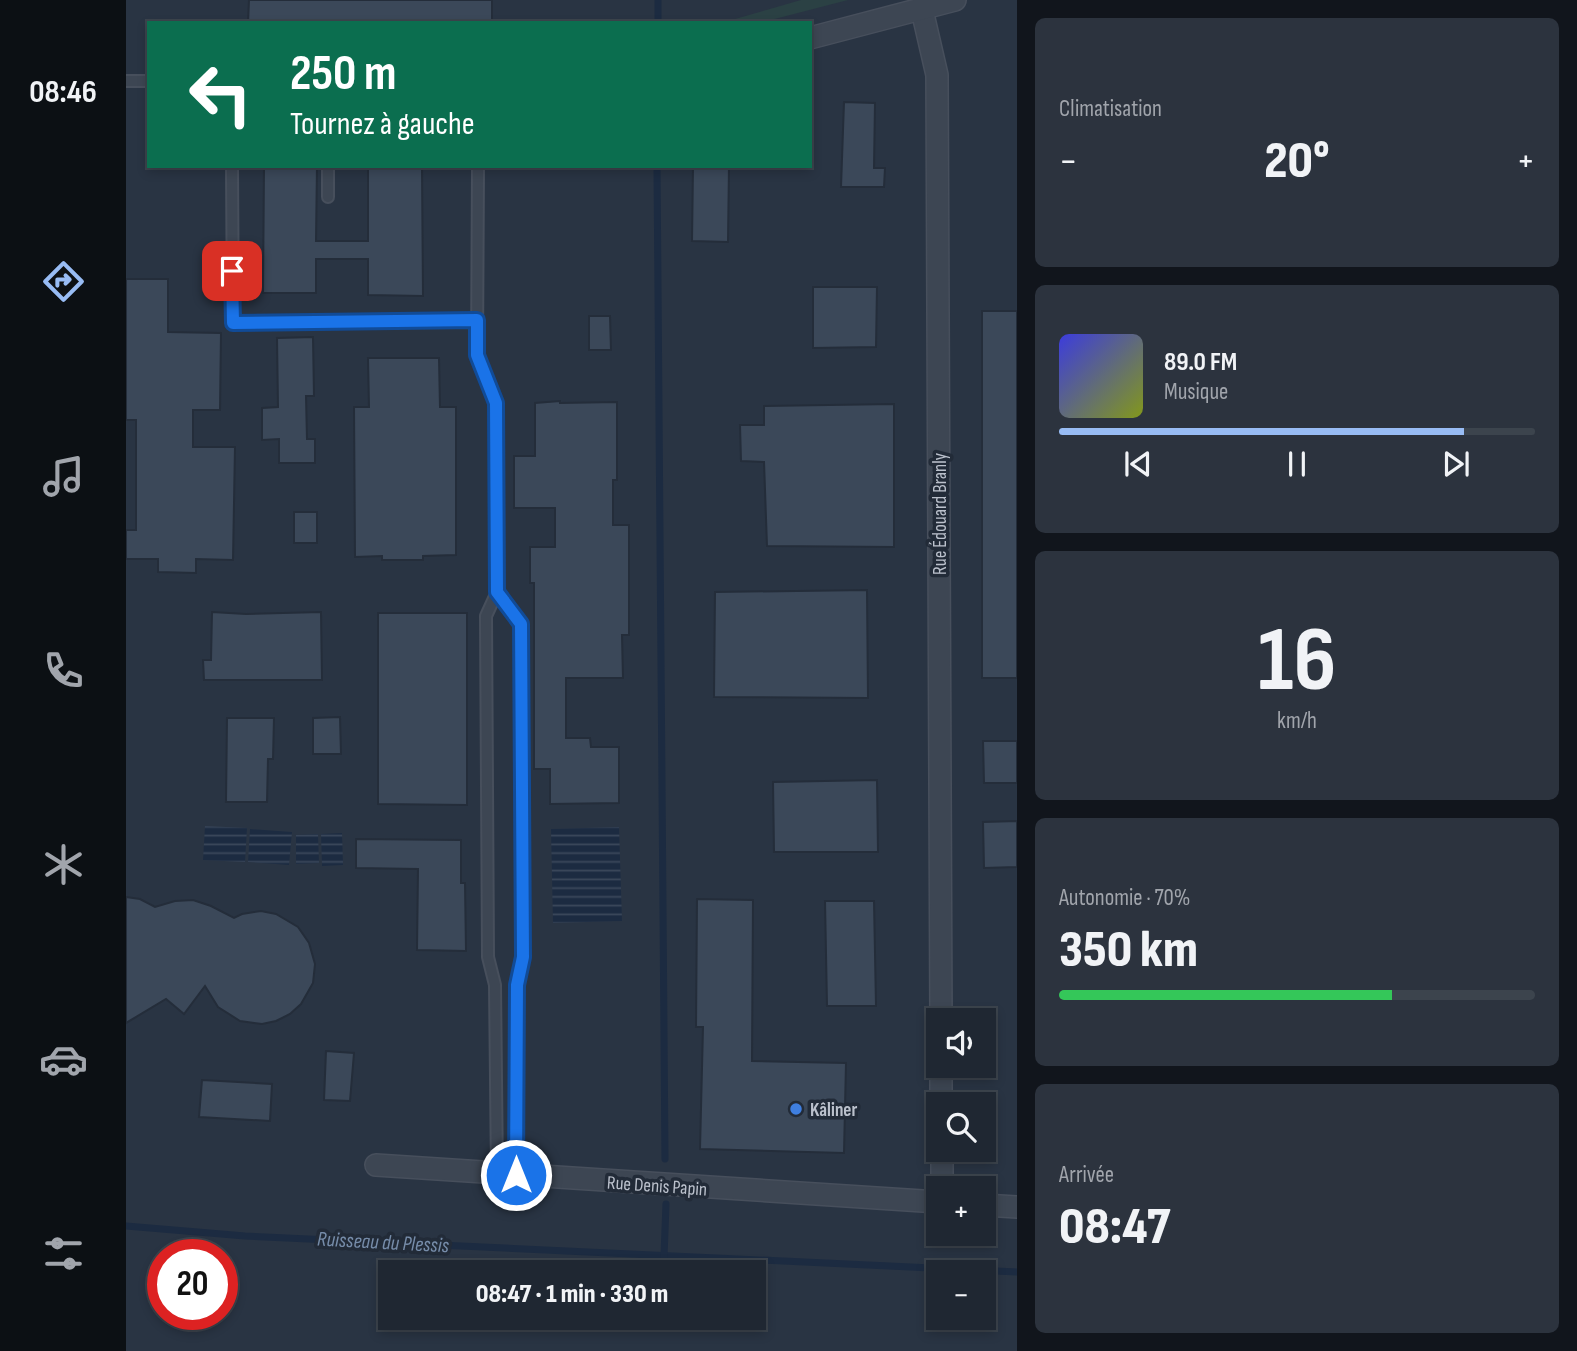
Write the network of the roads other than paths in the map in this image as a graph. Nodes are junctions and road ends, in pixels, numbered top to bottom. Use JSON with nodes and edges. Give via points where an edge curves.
{"nodes":[{"id":1,"x":955,"y":0,"type":"edge"},
{"id":2,"x":922,"y":10,"type":"junction"},
{"id":3,"x":812,"y":38,"type":"edge"},
{"id":4,"x":126,"y":81,"type":"edge"},
{"id":5,"x":147,"y":81,"type":"edge"},
{"id":6,"x":232,"y":168,"type":"edge"},
{"id":7,"x":328,"y":168,"type":"edge"},
{"id":8,"x":478,"y":168,"type":"edge"},
{"id":9,"x":328,"y":197,"type":"dead end"},
{"id":10,"x":477,"y":320,"type":"junction"},
{"id":11,"x":497,"y":592,"type":"junction"},
{"id":12,"x":941,"y":1008,"type":"edge"},
{"id":13,"x":376,"y":1165,"type":"dead end"},
{"id":14,"x":507,"y":1175,"type":"junction"},
{"id":15,"x":926,"y":1201,"type":"edge"},
{"id":16,"x":996,"y":1206,"type":"edge"},
{"id":17,"x":1017,"y":1207,"type":"edge"}],
"edges":[{"from":1,"to":2,"type":"street"},
{"from":2,"to":3,"type":"street"},
{"from":2,"to":12,"type":"street","name":"Rue Édouard Branly","via":[[937,75]]},
{"from":4,"to":5,"type":"lane"},
{"from":6,"to":10,"type":"lane","via":[[233,323]]},
{"from":7,"to":9,"type":"lane"},
{"from":8,"to":10,"type":"lane"},
{"from":10,"to":11,"type":"lane","via":[[477,355],[496,403]]},
{"from":11,"to":14,"type":"lane","via":[[486,616],[488,957],[495,985]]},
{"from":11,"to":14,"type":"lane","via":[[521,624],[523,957],[517,985]]},
{"from":13,"to":14,"type":"street","name":"Rue Denis Papin"},
{"from":14,"to":15,"type":"street","name":"Rue Denis Papin"},
{"from":16,"to":17,"type":"street"}]}
